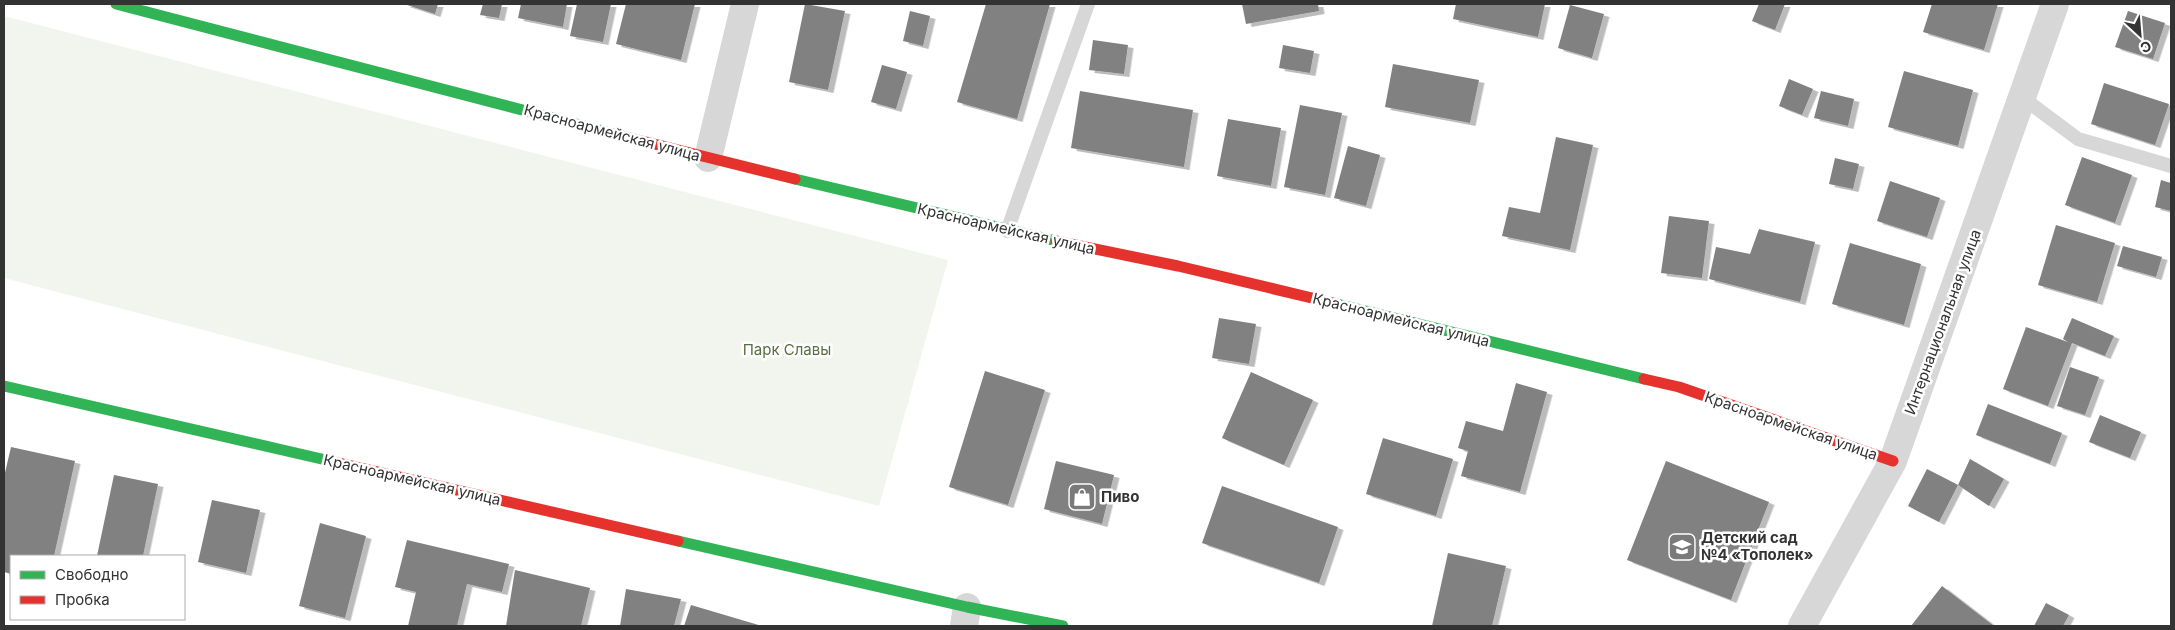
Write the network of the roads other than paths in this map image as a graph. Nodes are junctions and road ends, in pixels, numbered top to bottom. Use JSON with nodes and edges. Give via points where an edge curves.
{"nodes":[{"id":1,"x":116,"y":4,"type":"edge"},
{"id":2,"x":744,"y":4,"type":"edge"},
{"id":3,"x":1088,"y":4,"type":"edge"},
{"id":4,"x":2055,"y":4,"type":"edge"},
{"id":5,"x":2023,"y":98,"type":"junction"},
{"id":6,"x":708,"y":158,"type":"junction"},
{"id":7,"x":2171,"y":166,"type":"edge"},
{"id":8,"x":1007,"y":232,"type":"junction"},
{"id":9,"x":4,"y":386,"type":"edge"},
{"id":10,"x":1893,"y":462,"type":"junction"},
{"id":11,"x":965,"y":617,"type":"edge"},
{"id":12,"x":1063,"y":626,"type":"edge"},
{"id":13,"x":1802,"y":626,"type":"edge"}],
"edges":[{"from":1,"to":6,"type":"street","name":"Красноармейская улица"},
{"from":2,"to":6,"type":"street"},
{"from":3,"to":8,"type":"lane"},
{"from":4,"to":5,"type":"street","name":"Интернациональная улица"},
{"from":5,"to":7,"type":"lane","via":[[2078,139]]},
{"from":5,"to":10,"type":"street","name":"Интернациональная улица"},
{"from":6,"to":8,"type":"street","name":"Красноармейская улица"},
{"from":8,"to":10,"type":"street","name":"Красноармейская улица","via":[[1178,266],[1680,387]]},
{"from":9,"to":11,"type":"street","name":"Красноармейская улица"},
{"from":10,"to":13,"type":"street","name":"Интернациональная улица"},
{"from":11,"to":12,"type":"street","name":"Красноармейская улица"}]}
